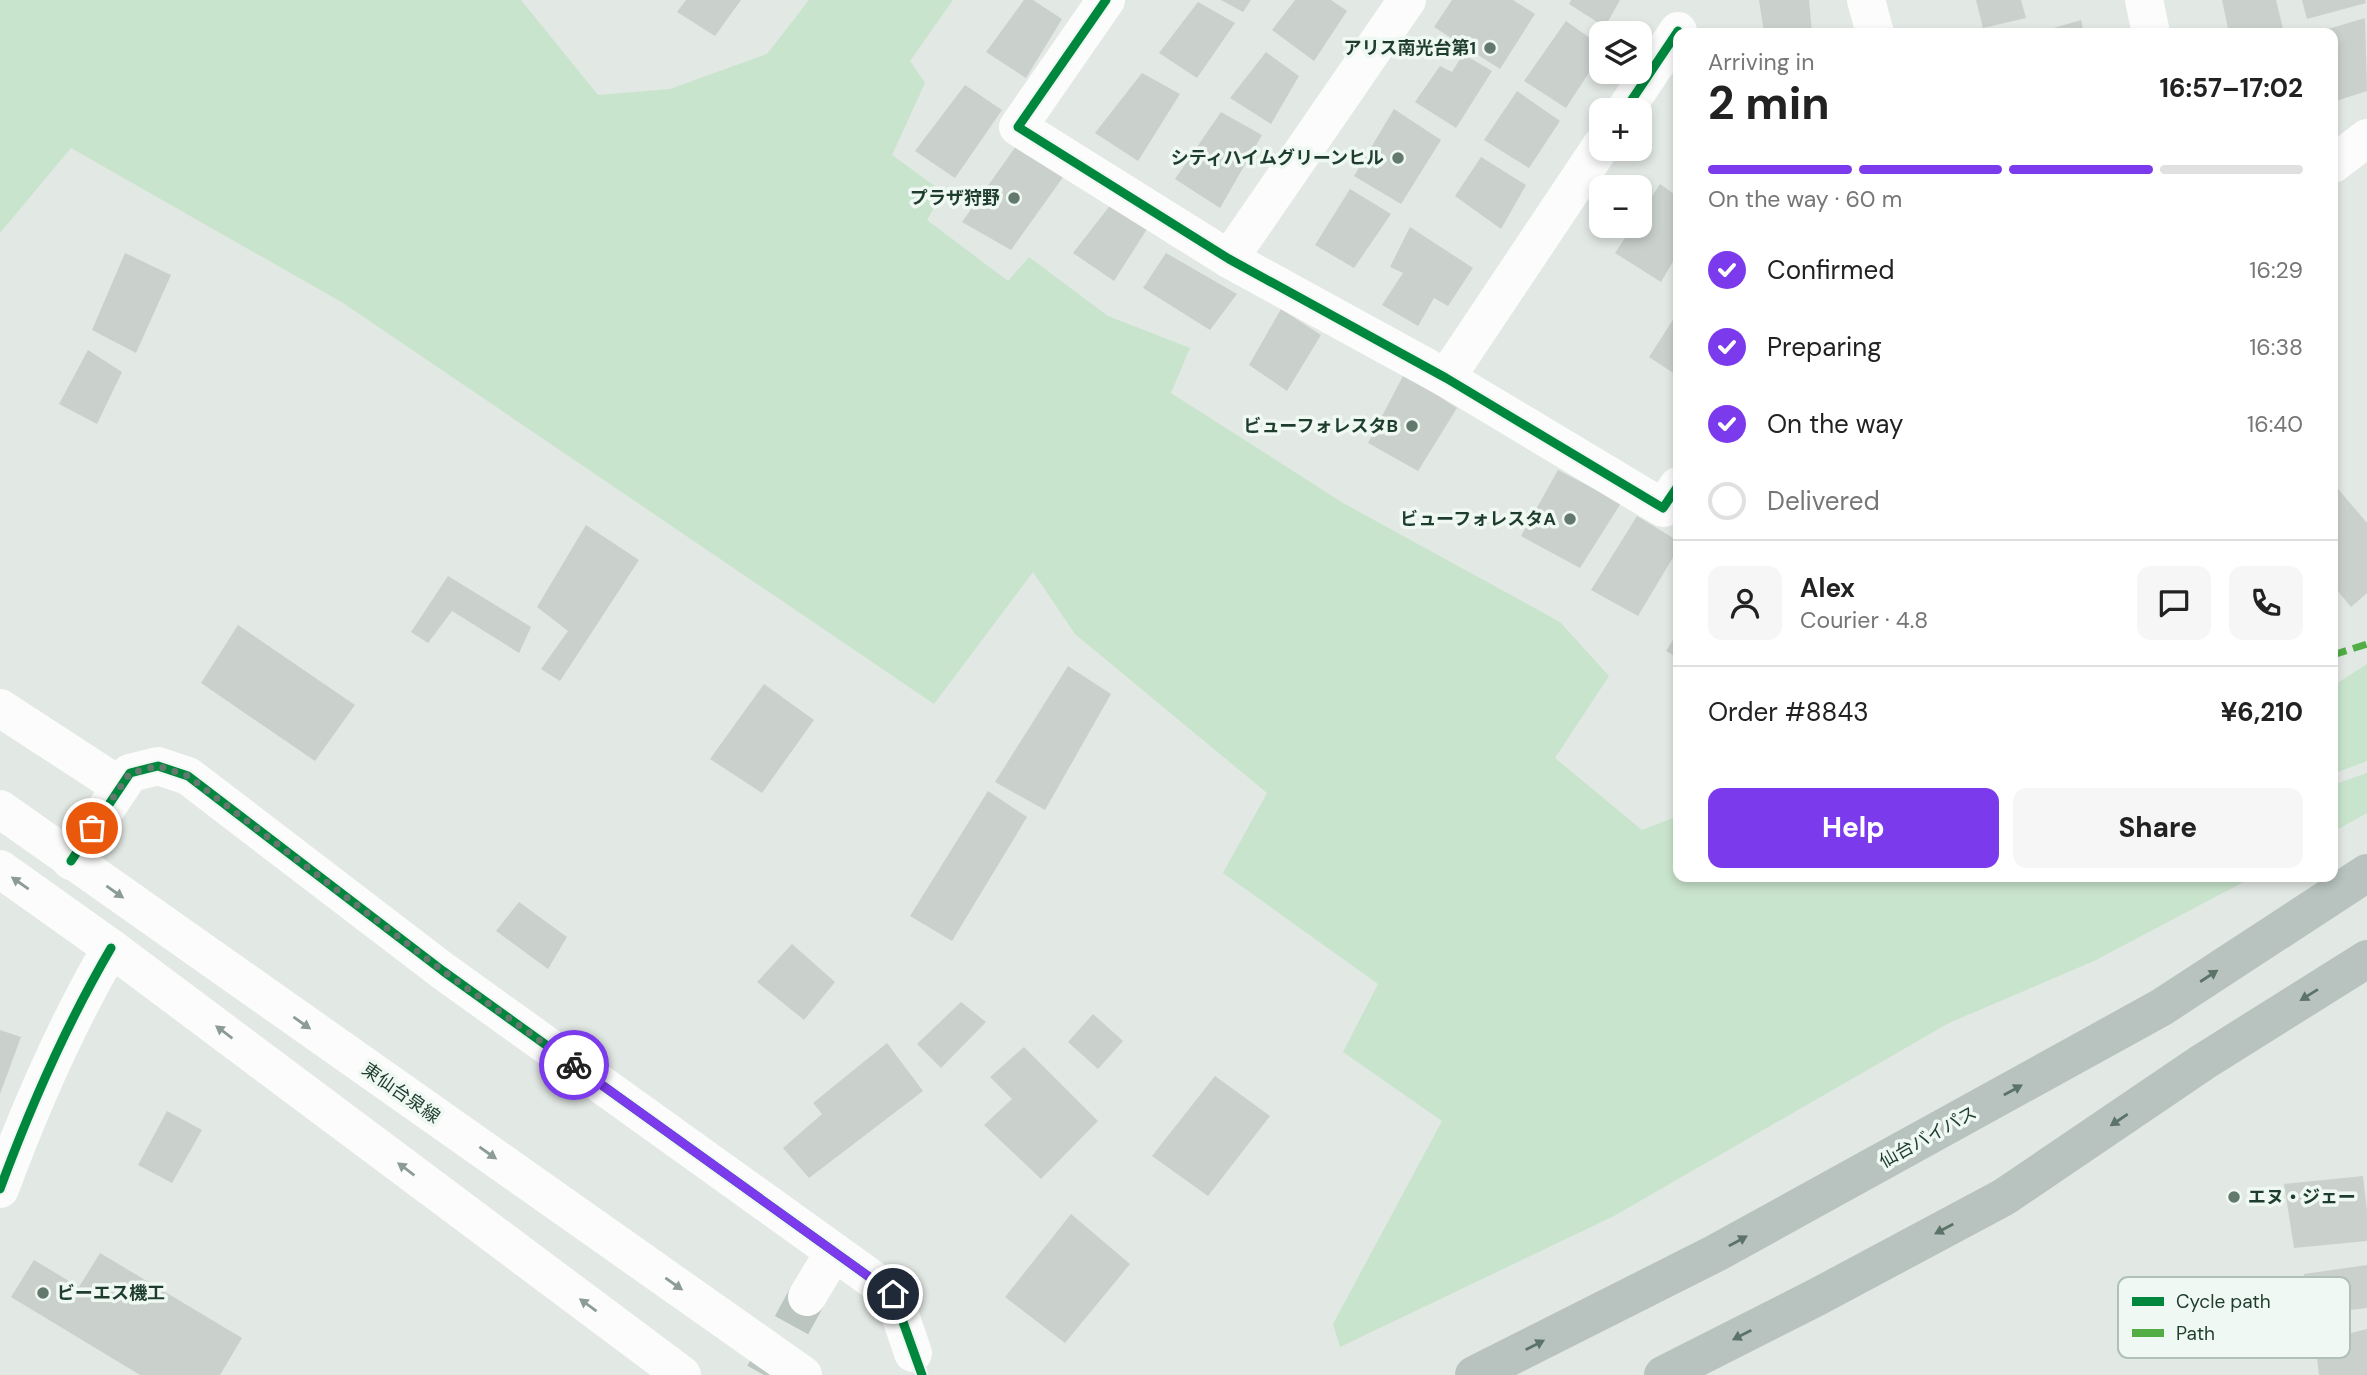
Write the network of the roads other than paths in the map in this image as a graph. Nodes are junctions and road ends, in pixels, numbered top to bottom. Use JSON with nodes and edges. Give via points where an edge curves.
{"nodes":[{"id":1,"x":1106,"y":0,"type":"edge"},
{"id":2,"x":1407,"y":0,"type":"edge"},
{"id":3,"x":1866,"y":0,"type":"edge"},
{"id":4,"x":2144,"y":0,"type":"edge"},
{"id":5,"x":1676,"y":22,"type":"edge"},
{"id":6,"x":1874,"y":28,"type":"edge"},
{"id":7,"x":2150,"y":28,"type":"edge"},
{"id":8,"x":1632,"y":98,"type":"edge"},
{"id":9,"x":2367,"y":138,"type":"edge"},
{"id":10,"x":2338,"y":160,"type":"edge"},
{"id":11,"x":1591,"y":161,"type":"edge"},
{"id":12,"x":1229,"y":258,"type":"junction"},
{"id":13,"x":1446,"y":378,"type":"junction"},
{"id":14,"x":1673,"y":493,"type":"edge"},
{"id":15,"x":0,"y":708,"type":"edge"},
{"id":16,"x":120,"y":786,"type":"junction"},
{"id":17,"x":0,"y":809,"type":"edge"},
{"id":18,"x":71,"y":860,"type":"junction"},
{"id":19,"x":0,"y":869,"type":"edge"},
{"id":20,"x":2367,"y":873,"type":"edge"},
{"id":21,"x":111,"y":948,"type":"junction"},
{"id":22,"x":2367,"y":959,"type":"edge"},
{"id":23,"x":0,"y":1189,"type":"edge"},
{"id":24,"x":834,"y":1252,"type":"junction"},
{"id":25,"x":807,"y":1297,"type":"tunnel mouth"},
{"id":26,"x":913,"y":1353,"type":"dead end"},
{"id":27,"x":682,"y":1375,"type":"edge"},
{"id":28,"x":803,"y":1375,"type":"edge"},
{"id":29,"x":1474,"y":1375,"type":"edge"},
{"id":30,"x":1662,"y":1375,"type":"edge"}],
"edges":[{"from":1,"to":12,"type":"street","via":[[1018,127]]},
{"from":2,"to":12,"type":"street"},
{"from":3,"to":6,"type":"street"},
{"from":4,"to":7,"type":"street"},
{"from":5,"to":8,"type":"street"},
{"from":9,"to":10,"type":"street"},
{"from":11,"to":13,"type":"street"},
{"from":12,"to":13,"type":"street"},
{"from":13,"to":14,"type":"street","via":[[1663,508]]},
{"from":15,"to":16,"type":"street"},
{"from":16,"to":18,"type":"street"},
{"from":16,"to":24,"type":"street","via":[[130,773],[158,766],[188,776],[443,971]]},
{"from":17,"to":18,"type":"street","name":"東仙台泉線"},
{"from":18,"to":28,"type":"street","name":"東仙台泉線","one_way":true},
{"from":21,"to":19,"type":"street","one_way":true},
{"from":29,"to":20,"type":"highway","name":"仙台バイパス","one_way":true,"via":[[1716,1253],[2162,1007]]},
{"from":21,"to":23,"type":"street","via":[[69,1023]]},
{"from":27,"to":21,"type":"street","one_way":true},
{"from":22,"to":30,"type":"highway","one_way":true,"via":[[2203,1062],[2004,1197]]},
{"from":24,"to":25,"type":"street"},
{"from":24,"to":26,"type":"street","via":[[893,1294]]}]}
